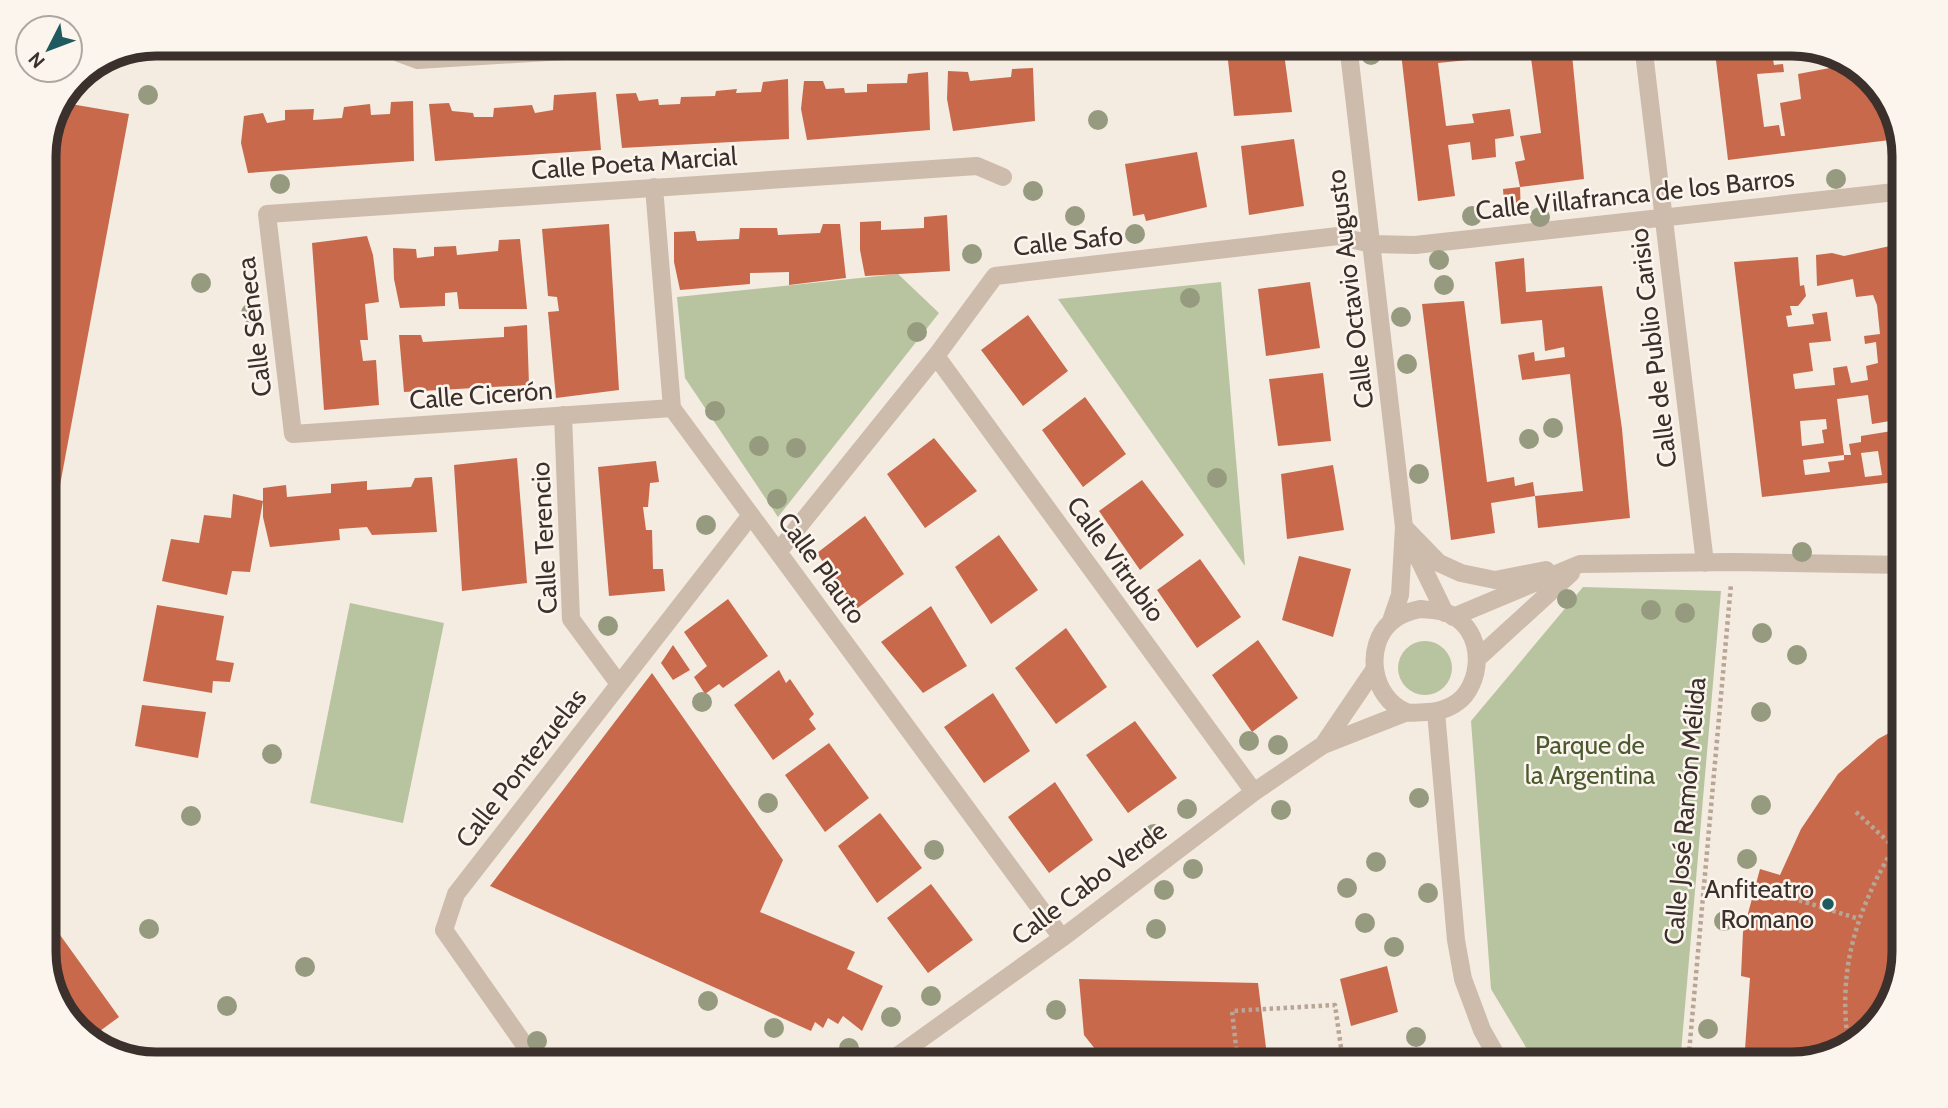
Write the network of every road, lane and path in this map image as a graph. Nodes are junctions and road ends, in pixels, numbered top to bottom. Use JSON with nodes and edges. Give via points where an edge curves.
{"nodes":[{"id":1,"x":411,"y":56,"type":"edge"},
{"id":2,"x":483,"y":56,"type":"edge"},
{"id":3,"x":1349,"y":56,"type":"edge"},
{"id":4,"x":1644,"y":56,"type":"edge"},
{"id":5,"x":1003,"y":177,"type":"dead end"},
{"id":6,"x":654,"y":187,"type":"junction"},
{"id":7,"x":1892,"y":192,"type":"edge"},
{"id":8,"x":267,"y":214,"type":"joint"},
{"id":9,"x":1664,"y":218,"type":"junction"},
{"id":10,"x":1371,"y":244,"type":"junction"},
{"id":11,"x":936,"y":356,"type":"junction"},
{"id":12,"x":672,"y":408,"type":"junction"},
{"id":13,"x":563,"y":415,"type":"junction"},
{"id":14,"x":293,"y":434,"type":"joint"},
{"id":15,"x":751,"y":515,"type":"junction"},
{"id":16,"x":1404,"y":527,"type":"junction"},
{"id":17,"x":778,"y":552,"type":"junction"},
{"id":18,"x":1733,"y":562,"type":"junction"},
{"id":19,"x":1705,"y":563,"type":"junction"},
{"id":20,"x":1580,"y":564,"type":"junction"},
{"id":21,"x":1892,"y":565,"type":"edge"},
{"id":22,"x":1449,"y":615,"type":"junction"},
{"id":23,"x":1391,"y":621,"type":"junction"},
{"id":24,"x":1478,"y":658,"type":"junction"},
{"id":25,"x":1374,"y":670,"type":"junction"},
{"id":26,"x":619,"y":684,"type":"junction"},
{"id":27,"x":1407,"y":712,"type":"junction"},
{"id":28,"x":1436,"y":712,"type":"junction"},
{"id":29,"x":1324,"y":745,"type":"junction"},
{"id":30,"x":1254,"y":792,"type":"junction"},
{"id":31,"x":1856,"y":812,"type":"dead end"},
{"id":32,"x":1892,"y":845,"type":"edge"},
{"id":33,"x":1892,"y":853,"type":"edge"},
{"id":34,"x":1779,"y":894,"type":"dead end"},
{"id":35,"x":1859,"y":919,"type":"junction"},
{"id":36,"x":1062,"y":937,"type":"junction"},
{"id":37,"x":1847,"y":1036,"type":"edge"},
{"id":38,"x":530,"y":1052,"type":"edge"},
{"id":39,"x":903,"y":1052,"type":"edge"},
{"id":40,"x":1236,"y":1052,"type":"edge"},
{"id":41,"x":1342,"y":1052,"type":"edge"},
{"id":42,"x":1494,"y":1052,"type":"edge"},
{"id":43,"x":1689,"y":1052,"type":"edge"}],
"edges":[{"from":1,"to":2,"type":"street","via":[[418,60]]},
{"from":3,"to":10,"type":"street","name":"Calle Octavio Augusto"},
{"from":4,"to":9,"type":"street","name":"Calle de Publio Carisio"},
{"from":5,"to":6,"type":"street","name":"Calle Poeta Marcial","via":[[977,166]]},
{"from":6,"to":8,"type":"street","name":"Calle Poeta Marcial"},
{"from":6,"to":12,"type":"street"},
{"from":7,"to":9,"type":"street","name":"Calle Villafranca de los Barros"},
{"from":8,"to":14,"type":"street","name":"Calle Séneca"},
{"from":9,"to":10,"type":"street","name":"Calle Villafranca de los Barros","via":[[1415,245]]},
{"from":9,"to":19,"type":"street","name":"Calle de Publio Carisio"},
{"from":10,"to":11,"type":"street","name":"Calle Safo","via":[[1338,236],[995,275]]},
{"from":10,"to":16,"type":"street","name":"Calle Octavio Augusto"},
{"from":11,"to":17,"type":"street","name":"Calle Safo"},
{"from":11,"to":30,"type":"street","name":"Calle Vitrubio"},
{"from":12,"to":13,"type":"street","name":"Calle Cicerón"},
{"from":12,"to":15,"type":"street","name":"Calle Plauto"},
{"from":13,"to":14,"type":"street","name":"Calle Cicerón"},
{"from":13,"to":26,"type":"street","name":"Calle Terencio","via":[[571,619]]},
{"from":15,"to":17,"type":"street","name":"Calle Plauto"},
{"from":15,"to":26,"type":"street","name":"Calle Pontezuelas"},
{"from":16,"to":20,"type":"street","via":[[1439,564],[1461,573],[1495,580]]},
{"from":16,"to":22,"type":"street","name":"Calle Octavio Augusto"},
{"from":16,"to":23,"type":"street","name":"Calle Octavio Augusto","via":[[1401,595]]},
{"from":17,"to":36,"type":"street","name":"Calle Plauto"},
{"from":18,"to":19,"type":"street"},
{"from":18,"to":21,"type":"street"},
{"from":18,"to":43,"type":"path","name":"Calle José Ramón Mélida"},
{"from":19,"to":20,"type":"street"},
{"from":20,"to":22,"type":"street"},
{"from":20,"to":24,"type":"street"},
{"from":22,"to":23,"type":"street","via":[[1420,609]]},
{"from":22,"to":24,"type":"street","via":[[1475,642]]},
{"from":23,"to":25,"type":"street","via":[[1374,652]]},
{"from":24,"to":28,"type":"street","via":[[1471,687],[1450,707]]},
{"from":25,"to":27,"type":"street","via":[[1387,698]]},
{"from":25,"to":29,"type":"street","name":"Calle Cabo Verde"},
{"from":26,"to":38,"type":"street","name":"Calle Pontezuelas","via":[[456,894],[444,930]]},
{"from":27,"to":28,"type":"street"},
{"from":27,"to":29,"type":"street","name":"Calle Cabo Verde"},
{"from":28,"to":42,"type":"street","via":[[1456,940],[1463,979]]},
{"from":29,"to":30,"type":"street","name":"Calle Cabo Verde"},
{"from":30,"to":36,"type":"street","name":"Calle Cabo Verde"},
{"from":31,"to":32,"type":"path"},
{"from":33,"to":35,"type":"path"},
{"from":34,"to":35,"type":"path"},
{"from":35,"to":37,"type":"path","via":[[1846,967]]},
{"from":36,"to":39,"type":"street","name":"Calle Cabo Verde"},
{"from":40,"to":41,"type":"path","via":[[1231,1011],[1335,1005]]}]}
